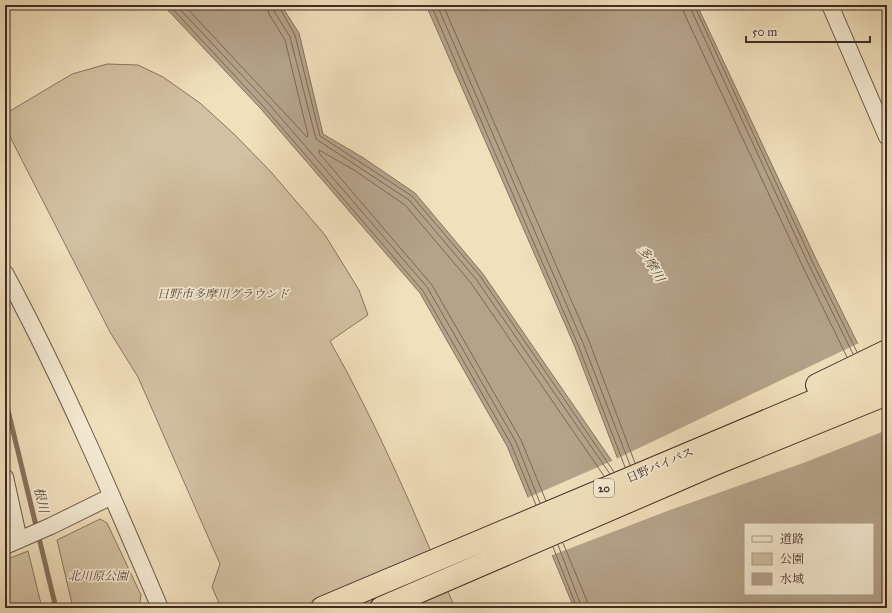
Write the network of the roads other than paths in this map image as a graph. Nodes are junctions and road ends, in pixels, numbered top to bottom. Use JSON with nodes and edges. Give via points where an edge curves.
{"nodes":[{"id":1,"x":830,"y":5,"type":"edge"},
{"id":2,"x":887,"y":137,"type":"edge"},
{"id":3,"x":5,"y":273,"type":"edge"},
{"id":4,"x":887,"y":351,"type":"edge"},
{"id":5,"x":887,"y":370,"type":"edge"},
{"id":6,"x":887,"y":394,"type":"edge"},
{"id":7,"x":887,"y":410,"type":"edge"},
{"id":8,"x":705,"y":445,"type":"junction"},
{"id":9,"x":715,"y":464,"type":"junction"},
{"id":10,"x":5,"y":478,"type":"edge"},
{"id":11,"x":112,"y":496,"type":"junction"},
{"id":12,"x":17,"y":540,"type":"edge"},
{"id":13,"x":160,"y":608,"type":"edge"},
{"id":14,"x":322,"y":608,"type":"edge"},
{"id":15,"x":381,"y":608,"type":"edge"}],
"edges":[{"from":1,"to":2,"type":"street"},
{"from":3,"to":11,"type":"street","via":[[31,321]]},
{"from":4,"to":8,"type":"highway","via":[[847,369]]},
{"from":5,"to":8,"type":"highway","name":"日野バイパス","number":"20"},
{"from":6,"to":9,"type":"highway","name":"日野バイパス","number":"20"},
{"from":7,"to":9,"type":"highway"},
{"from":8,"to":14,"type":"highway","name":"日野バイパス","number":"20"},
{"from":9,"to":15,"type":"highway","name":"日野バイパス","number":"20"},
{"from":10,"to":12,"type":"street"},
{"from":11,"to":12,"type":"street"},
{"from":11,"to":13,"type":"street"}]}
